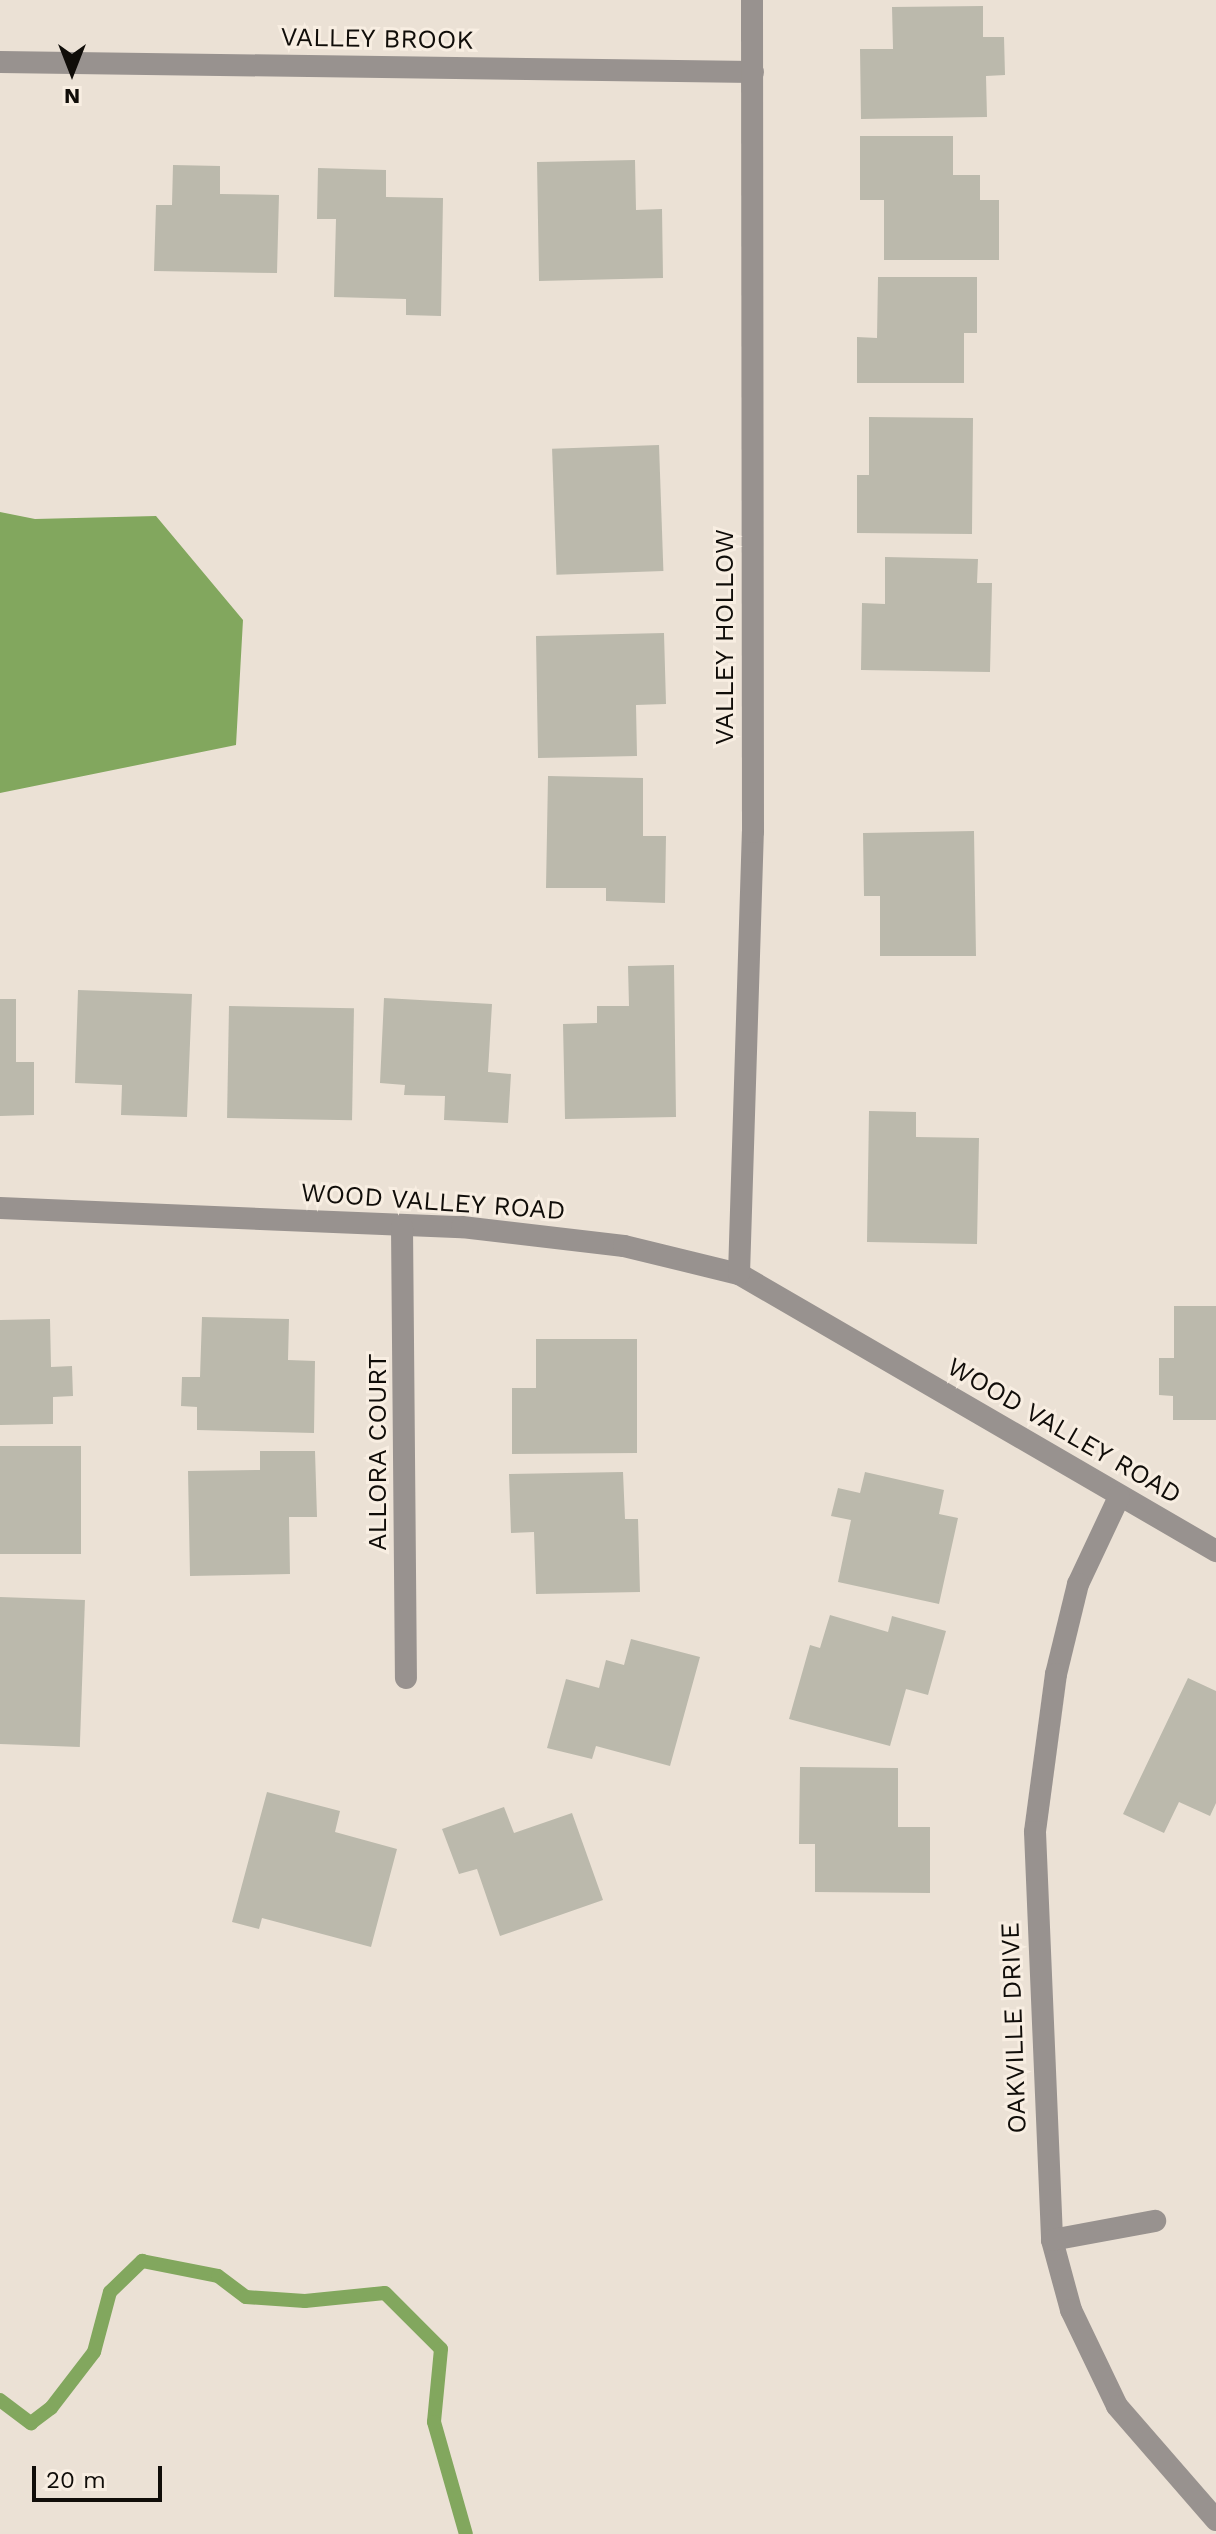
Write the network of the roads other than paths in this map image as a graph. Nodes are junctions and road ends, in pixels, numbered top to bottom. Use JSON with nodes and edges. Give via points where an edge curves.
{"nodes":[{"id":1,"x":752,"y":0,"type":"edge"},
{"id":2,"x":0,"y":62,"type":"edge"},
{"id":3,"x":753,"y":72,"type":"junction"},
{"id":4,"x":0,"y":1208,"type":"edge"},
{"id":5,"x":402,"y":1227,"type":"junction"},
{"id":6,"x":739,"y":1274,"type":"junction"},
{"id":7,"x":1119,"y":1497,"type":"junction"},
{"id":8,"x":1216,"y":1551,"type":"edge"},
{"id":9,"x":406,"y":1678,"type":"dead end"},
{"id":10,"x":1155,"y":2221,"type":"dead end"},
{"id":11,"x":1052,"y":2240,"type":"junction"},
{"id":12,"x":1216,"y":2520,"type":"edge"}],
"edges":[{"from":1,"to":3,"type":"street","name":"VALLEY HOLLOW"},
{"from":2,"to":3,"type":"street","name":"VALLEY BROOK"},
{"from":3,"to":6,"type":"street","name":"VALLEY HOLLOW","via":[[753,832]]},
{"from":4,"to":5,"type":"street","name":"WOOD VALLEY ROAD"},
{"from":5,"to":6,"type":"street","name":"WOOD VALLEY ROAD","via":[[608,1244]]},
{"from":5,"to":9,"type":"street","name":"ALLORA COURT"},
{"from":6,"to":7,"type":"street","name":"WOOD VALLEY ROAD"},
{"from":7,"to":8,"type":"street","name":"WOOD VALLEY ROAD"},
{"from":7,"to":11,"type":"street","name":"OAKVILLE DRIVE","via":[[1078,1584],[1056,1674],[1035,1832]]},
{"from":10,"to":11,"type":"street"},
{"from":11,"to":12,"type":"street","name":"OAKVILLE DRIVE","via":[[1071,2310],[1117,2406]]}]}
